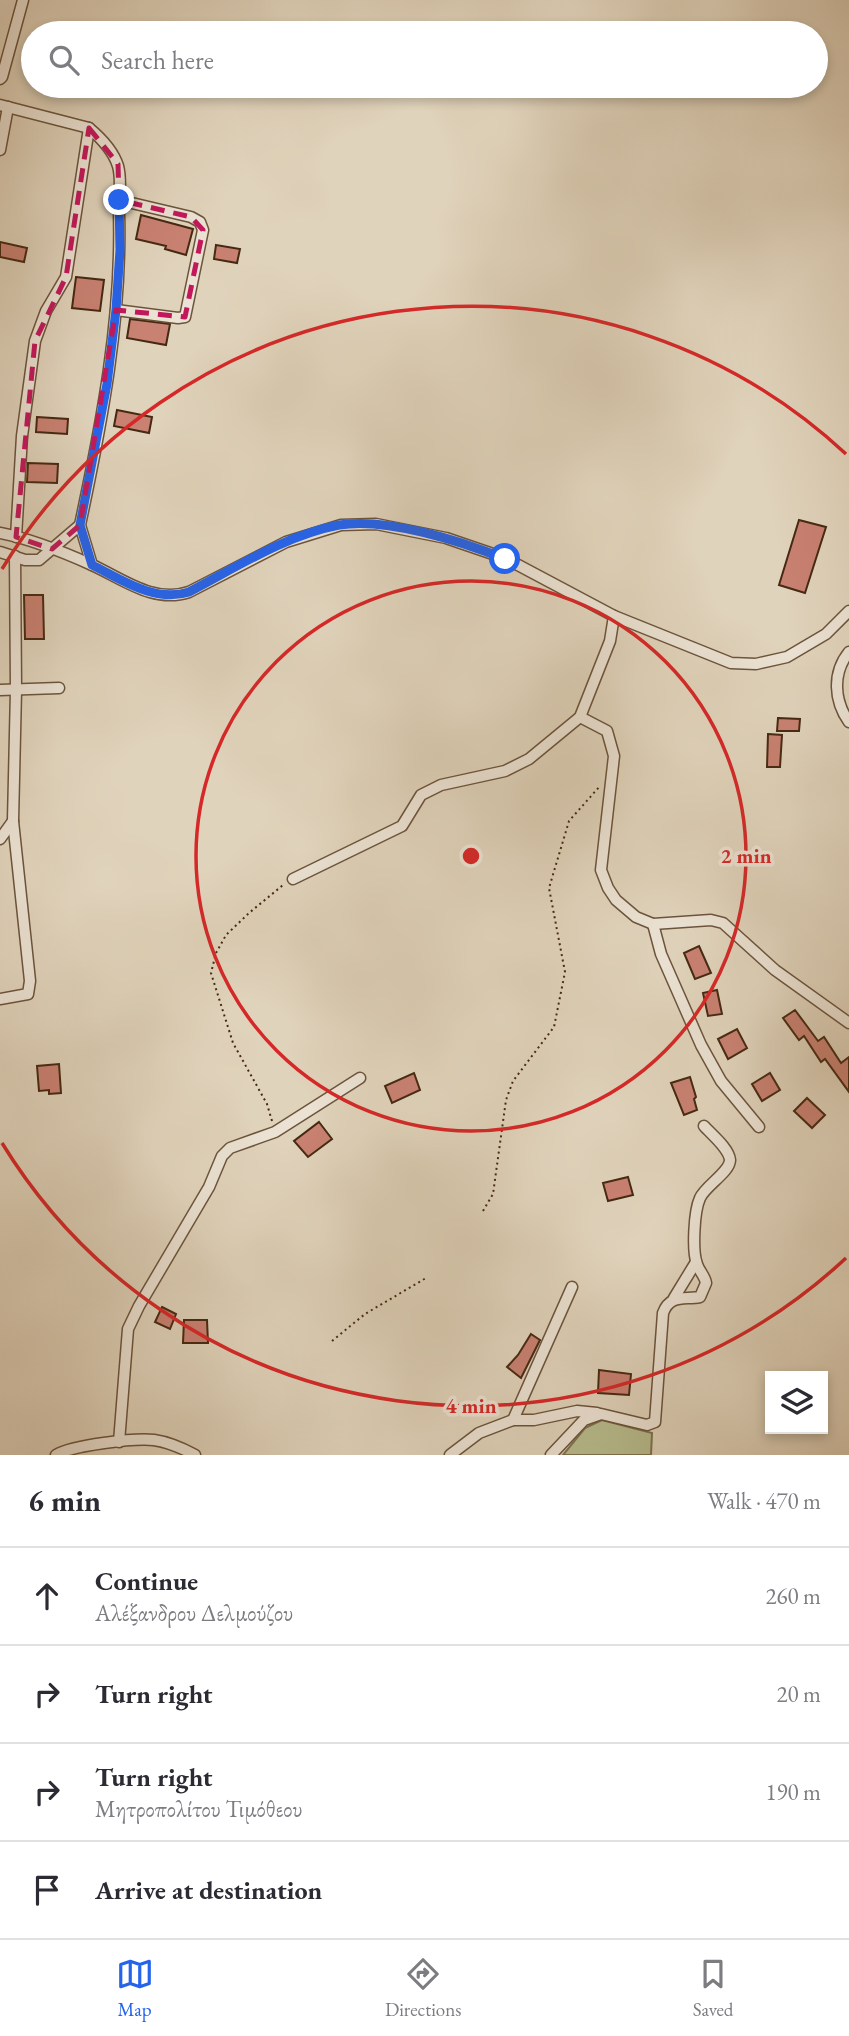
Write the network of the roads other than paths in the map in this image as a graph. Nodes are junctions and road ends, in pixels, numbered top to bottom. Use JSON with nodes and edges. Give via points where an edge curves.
{"nodes":[{"id":1,"x":23,"y":0,"type":"edge"},
{"id":2,"x":0,"y":79,"type":"edge"},
{"id":3,"x":4,"y":106,"type":"edge"},
{"id":4,"x":89,"y":128,"type":"junction"},
{"id":5,"x":0,"y":150,"type":"edge"},
{"id":6,"x":119,"y":200,"type":"junction"},
{"id":7,"x":116,"y":310,"type":"junction"},
{"id":8,"x":80,"y":525,"type":"junction"},
{"id":9,"x":0,"y":533,"type":"edge"},
{"id":10,"x":16,"y":537,"type":"junction"},
{"id":11,"x":51,"y":549,"type":"junction"},
{"id":12,"x":0,"y":552,"type":"edge"},
{"id":13,"x":15,"y":556,"type":"junction"},
{"id":14,"x":92,"y":565,"type":"junction"},
{"id":15,"x":849,"y":611,"type":"edge"},
{"id":16,"x":614,"y":616,"type":"junction"},
{"id":17,"x":849,"y":652,"type":"edge"},
{"id":18,"x":58,"y":688,"type":"dead end"},
{"id":19,"x":0,"y":690,"type":"edge"},
{"id":20,"x":16,"y":690,"type":"junction"},
{"id":21,"x":580,"y":717,"type":"junction"},
{"id":22,"x":849,"y":722,"type":"edge"},
{"id":23,"x":13,"y":821,"type":"junction"},
{"id":24,"x":0,"y":839,"type":"edge"},
{"id":25,"x":293,"y":879,"type":"road end"},
{"id":26,"x":653,"y":924,"type":"junction"},
{"id":27,"x":0,"y":999,"type":"edge"},
{"id":28,"x":849,"y":1023,"type":"edge"},
{"id":29,"x":360,"y":1078,"type":"dead end"},
{"id":30,"x":704,"y":1126,"type":"dead end"},
{"id":31,"x":759,"y":1127,"type":"dead end"},
{"id":32,"x":696,"y":1262,"type":"junction"},
{"id":33,"x":572,"y":1287,"type":"dead end"},
{"id":34,"x":674,"y":1298,"type":"junction"},
{"id":35,"x":601,"y":1414,"type":"junction"},
{"id":36,"x":513,"y":1420,"type":"junction"},
{"id":37,"x":119,"y":1442,"type":"junction"},
{"id":38,"x":56,"y":1455,"type":"edge"},
{"id":39,"x":195,"y":1455,"type":"edge"},
{"id":40,"x":450,"y":1455,"type":"edge"},
{"id":41,"x":551,"y":1455,"type":"edge"}],
"edges":[{"from":1,"to":2,"type":"street"},
{"from":3,"to":4,"type":"street"},
{"from":3,"to":5,"type":"street"},
{"from":4,"to":6,"type":"street","via":[[117,164]]},
{"from":4,"to":10,"type":"street","via":[[66,277],[35,341],[22,436]]},
{"from":6,"to":7,"type":"street"},
{"from":6,"to":7,"type":"street","via":[[191,217],[203,230],[185,317]]},
{"from":7,"to":8,"type":"street"},
{"from":8,"to":11,"type":"street"},
{"from":8,"to":14,"type":"street"},
{"from":9,"to":10,"type":"street"},
{"from":10,"to":11,"type":"street"},
{"from":11,"to":13,"type":"street","via":[[34,561]]},
{"from":11,"to":14,"type":"street"},
{"from":12,"to":13,"type":"street"},
{"from":13,"to":20,"type":"street"},
{"from":14,"to":16,"type":"street","via":[[144,591],[177,595],[286,542],[341,525],[376,524],[446,538],[490,553]]},
{"from":15,"to":16,"type":"street","via":[[807,647],[777,661],[756,664],[731,663]]},
{"from":16,"to":21,"type":"street","via":[[610,641]]},
{"from":17,"to":22,"type":"street","via":[[839,671],[837,689]]},
{"from":18,"to":20,"type":"street"},
{"from":19,"to":20,"type":"street"},
{"from":20,"to":23,"type":"street"},
{"from":21,"to":25,"type":"street","via":[[529,759],[505,771],[441,785],[421,796],[402,826]]},
{"from":21,"to":26,"type":"street","via":[[607,731],[614,757],[601,870],[616,900]]},
{"from":23,"to":24,"type":"street"},
{"from":23,"to":27,"type":"street","via":[[29,988],[28,994]]},
{"from":26,"to":28,"type":"street","via":[[723,923],[775,970]]},
{"from":26,"to":31,"type":"street","via":[[701,1045],[721,1081]]},
{"from":29,"to":37,"type":"street","via":[[275,1132],[230,1148],[222,1156],[128,1329]]},
{"from":30,"to":32,"type":"street","via":[[730,1160],[700,1197]]},
{"from":32,"to":34,"type":"street"},
{"from":32,"to":34,"type":"street","via":[[706,1279],[700,1297]]},
{"from":33,"to":36,"type":"street"},
{"from":34,"to":35,"type":"street","via":[[663,1313],[655,1422],[647,1425]]},
{"from":35,"to":36,"type":"street","via":[[576,1411]]},
{"from":35,"to":41,"type":"street","via":[[584,1420]]},
{"from":36,"to":40,"type":"street","via":[[479,1433]]},
{"from":37,"to":38,"type":"street"},
{"from":37,"to":39,"type":"street","via":[[152,1440]]}]}
